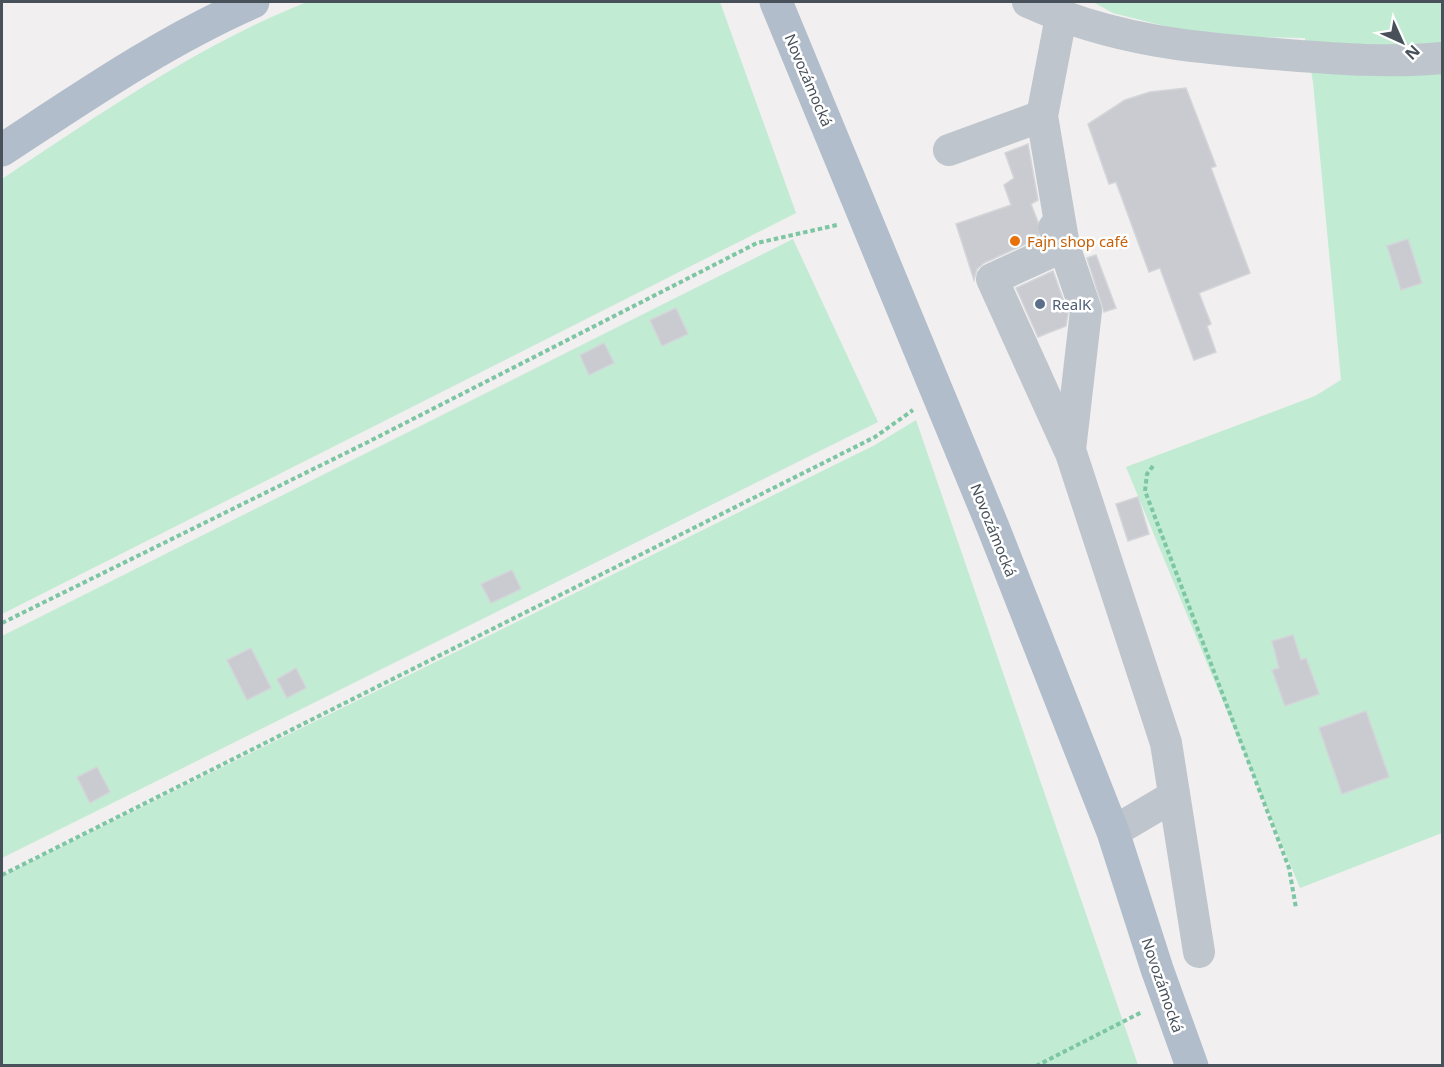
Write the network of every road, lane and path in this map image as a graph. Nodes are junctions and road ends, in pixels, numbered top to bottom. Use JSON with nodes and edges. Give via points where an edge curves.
{"nodes":[{"id":1,"x":253,"y":2,"type":"edge"},
{"id":2,"x":776,"y":2,"type":"edge"},
{"id":3,"x":1028,"y":2,"type":"edge"},
{"id":4,"x":1061,"y":17,"type":"junction"},
{"id":5,"x":1443,"y":58,"type":"edge"},
{"id":6,"x":1042,"y":116,"type":"junction"},
{"id":7,"x":2,"y":150,"type":"edge"},
{"id":8,"x":949,"y":150,"type":"dead end"},
{"id":9,"x":1037,"y":199,"type":"dead end"},
{"id":10,"x":867,"y":219,"type":"junction"},
{"id":11,"x":1064,"y":246,"type":"junction"},
{"id":12,"x":938,"y":393,"type":"junction"},
{"id":13,"x":1070,"y":450,"type":"junction"},
{"id":14,"x":1153,"y":466,"type":"dead end"},
{"id":15,"x":2,"y":623,"type":"edge"},
{"id":16,"x":1174,"y":796,"type":"junction"},
{"id":17,"x":1113,"y":832,"type":"junction"},
{"id":18,"x":2,"y":875,"type":"edge"},
{"id":19,"x":1296,"y":908,"type":"dead end"},
{"id":20,"x":1199,"y":952,"type":"dead end"},
{"id":21,"x":1168,"y":999,"type":"junction"},
{"id":22,"x":1036,"y":1065,"type":"edge"},
{"id":23,"x":1192,"y":1065,"type":"edge"}],
"edges":[{"from":1,"to":7,"type":"main road","via":[[152,54]]},
{"from":2,"to":10,"type":"main road","name":"Novozámocká"},
{"from":3,"to":4,"type":"street"},
{"from":4,"to":5,"type":"street","via":[[1117,34],[1203,49],[1338,59]]},
{"from":4,"to":6,"type":"street"},
{"from":6,"to":8,"type":"street","via":[[1013,138]]},
{"from":6,"to":11,"type":"street"},
{"from":9,"to":11,"type":"street"},
{"from":10,"to":12,"type":"main road","name":"Novozámocká"},
{"from":10,"to":15,"type":"path","via":[[757,243]]},
{"from":11,"to":13,"type":"street","via":[[1086,310]]},
{"from":11,"to":13,"type":"street","via":[[992,279]]},
{"from":12,"to":17,"type":"main road","name":"Novozámocká"},
{"from":12,"to":18,"type":"path","via":[[875,437]]},
{"from":13,"to":16,"type":"street","via":[[1166,743]]},
{"from":14,"to":19,"type":"path","via":[[1147,474],[1145,491],[1289,868]]},
{"from":16,"to":17,"type":"street"},
{"from":16,"to":20,"type":"street"},
{"from":17,"to":21,"type":"main road","name":"Novozámocká"},
{"from":21,"to":22,"type":"path"},
{"from":21,"to":23,"type":"main road","name":"Novozámocká"}]}
